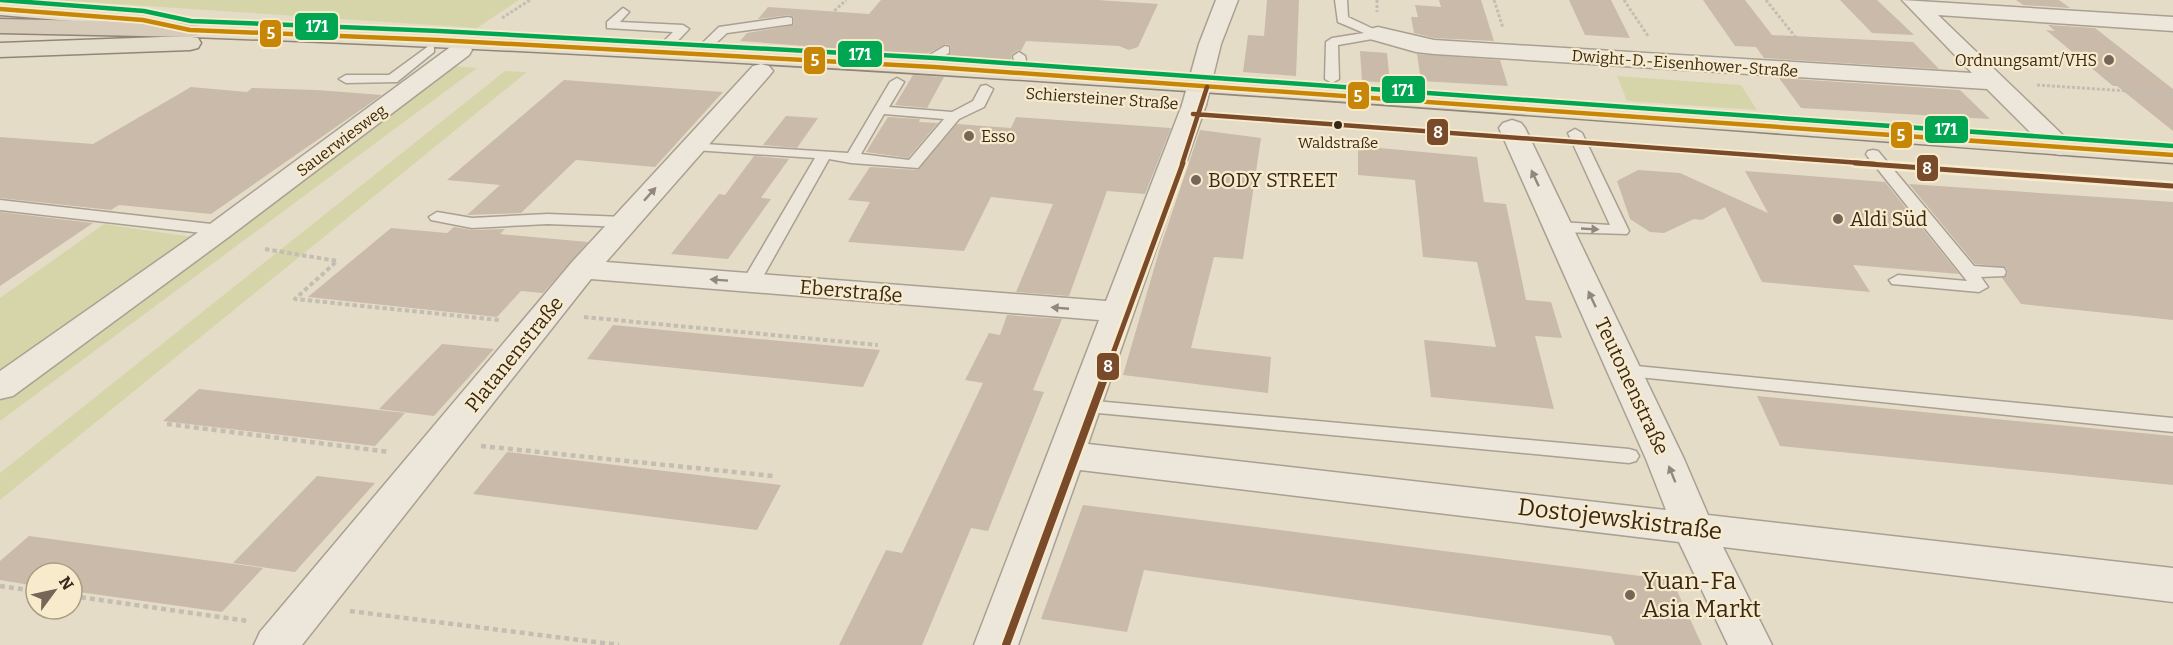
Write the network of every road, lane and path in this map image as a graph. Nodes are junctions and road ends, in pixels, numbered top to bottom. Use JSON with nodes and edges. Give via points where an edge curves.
{"nodes":[{"id":1,"x":846,"y":0,"type":"edge"},
{"id":2,"x":1227,"y":0,"type":"edge"},
{"id":3,"x":1341,"y":0,"type":"edge"},
{"id":4,"x":1624,"y":0,"type":"edge"},
{"id":5,"x":1766,"y":0,"type":"edge"},
{"id":6,"x":1915,"y":3,"type":"edge"},
{"id":7,"x":0,"y":9,"type":"edge"},
{"id":8,"x":623,"y":12,"type":"dead end"},
{"id":9,"x":788,"y":21,"type":"dead end"},
{"id":10,"x":2173,"y":24,"type":"edge"},
{"id":11,"x":0,"y":26,"type":"edge"},
{"id":12,"x":1378,"y":34,"type":"junction"},
{"id":13,"x":190,"y":36,"type":"junction"},
{"id":14,"x":0,"y":40,"type":"edge"},
{"id":15,"x":804,"y":40,"type":"dead end"},
{"id":16,"x":465,"y":45,"type":"junction"},
{"id":17,"x":430,"y":49,"type":"junction"},
{"id":18,"x":662,"y":50,"type":"junction"},
{"id":19,"x":945,"y":50,"type":"dead end"},
{"id":20,"x":0,"y":51,"type":"edge"},
{"id":21,"x":698,"y":53,"type":"junction"},
{"id":22,"x":1665,"y":61,"type":"junction"},
{"id":23,"x":761,"y":71,"type":"junction"},
{"id":24,"x":1822,"y":71,"type":"junction"},
{"id":25,"x":906,"y":75,"type":"junction"},
{"id":26,"x":346,"y":79,"type":"dead end"},
{"id":27,"x":1332,"y":79,"type":"dead end"},
{"id":28,"x":1995,"y":82,"type":"junction"},
{"id":29,"x":986,"y":89,"type":"junction"},
{"id":30,"x":2173,"y":94,"type":"edge"},
{"id":31,"x":1196,"y":95,"type":"junction"},
{"id":32,"x":880,"y":110,"type":"junction"},
{"id":33,"x":954,"y":116,"type":"junction"},
{"id":34,"x":1512,"y":128,"type":"junction"},
{"id":35,"x":1575,"y":132,"type":"junction"},
{"id":36,"x":694,"y":146,"type":"junction"},
{"id":37,"x":2060,"y":147,"type":"junction"},
{"id":38,"x":824,"y":154,"type":"junction"},
{"id":39,"x":1873,"y":154,"type":"junction"},
{"id":40,"x":2173,"y":155,"type":"edge"},
{"id":41,"x":851,"y":159,"type":"junction"},
{"id":42,"x":2173,"y":177,"type":"edge"},
{"id":43,"x":0,"y":205,"type":"edge"},
{"id":44,"x":437,"y":217,"type":"dead end"},
{"id":45,"x":624,"y":222,"type":"junction"},
{"id":46,"x":1559,"y":227,"type":"junction"},
{"id":47,"x":220,"y":230,"type":"junction"},
{"id":48,"x":265,"y":249,"type":"dead end"},
{"id":49,"x":583,"y":269,"type":"junction"},
{"id":50,"x":1969,"y":271,"type":"junction"},
{"id":51,"x":1998,"y":273,"type":"dead end"},
{"id":52,"x":1898,"y":280,"type":"dead end"},
{"id":53,"x":752,"y":282,"type":"junction"},
{"id":54,"x":1119,"y":312,"type":"junction"},
{"id":55,"x":543,"y":318,"type":"junction"},
{"id":56,"x":878,"y":345,"type":"dead end"},
{"id":57,"x":1626,"y":371,"type":"junction"},
{"id":58,"x":0,"y":388,"type":"edge"},
{"id":59,"x":1084,"y":406,"type":"junction"},
{"id":60,"x":167,"y":424,"type":"dead end"},
{"id":61,"x":2173,"y":425,"type":"edge"},
{"id":62,"x":436,"y":450,"type":"junction"},
{"id":63,"x":1066,"y":455,"type":"junction"},
{"id":64,"x":1629,"y":456,"type":"dead end"},
{"id":65,"x":773,"y":476,"type":"dead end"},
{"id":66,"x":1694,"y":528,"type":"junction"},
{"id":67,"x":2173,"y":585,"type":"edge"},
{"id":68,"x":0,"y":586,"type":"edge"},
{"id":69,"x":24,"y":589,"type":"edge"},
{"id":70,"x":84,"y":599,"type":"edge"},
{"id":71,"x":291,"y":626,"type":"edge"},
{"id":72,"x":619,"y":645,"type":"edge"},
{"id":73,"x":996,"y":645,"type":"edge"},
{"id":74,"x":1750,"y":645,"type":"edge"}],
"edges":[{"from":1,"to":15,"type":"path"},
{"from":2,"to":31,"type":"street"},
{"from":3,"to":12,"type":"lane","via":[[1342,18]]},
{"from":4,"to":22,"type":"path"},
{"from":5,"to":24,"type":"path"},
{"from":6,"to":10,"type":"street"},
{"from":6,"to":28,"type":"street"},
{"from":7,"to":13,"type":"main road","via":[[123,18]]},
{"from":8,"to":18,"type":"lane","via":[[611,25],[683,29]]},
{"from":9,"to":21,"type":"lane","via":[[723,30]]},
{"from":11,"to":13,"type":"highway"},
{"from":12,"to":22,"type":"street","name":"Dwight-D.-Eisenhower-Straße","via":[[1434,47]]},
{"from":12,"to":27,"type":"lane","via":[[1332,42]]},
{"from":13,"to":14,"type":"highway"},
{"from":13,"to":16,"type":"main road"},
{"from":13,"to":17,"type":"main road"},
{"from":13,"to":20,"type":"main road"},
{"from":16,"to":17,"type":"main road"},
{"from":16,"to":18,"type":"main road","name":"Schiersteiner Straße"},
{"from":16,"to":23,"type":"main road","name":"Schiersteiner Straße"},
{"from":16,"to":47,"type":"street","name":"Sauerwiesweg"},
{"from":17,"to":26,"type":"lane","via":[[392,79]]},
{"from":18,"to":21,"type":"main road","name":"Schiersteiner Straße"},
{"from":19,"to":25,"type":"lane"},
{"from":21,"to":25,"type":"main road","name":"Schiersteiner Straße"},
{"from":22,"to":24,"type":"street","name":"Dwight-D.-Eisenhower-Straße"},
{"from":23,"to":25,"type":"main road","name":"Schiersteiner Straße"},
{"from":23,"to":36,"type":"street","name":"Platanenstraße"},
{"from":24,"to":28,"type":"street","name":"Dwight-D.-Eisenhower-Straße"},
{"from":25,"to":29,"type":"main road","name":"Schiersteiner Straße"},
{"from":25,"to":31,"type":"main road","name":"Schiersteiner Straße","via":[[1021,65]]},
{"from":25,"to":32,"type":"lane"},
{"from":28,"to":30,"type":"path"},
{"from":28,"to":37,"type":"street"},
{"from":29,"to":31,"type":"main road","name":"Schiersteiner Straße"},
{"from":29,"to":33,"type":"lane","via":[[979,104]]},
{"from":31,"to":34,"type":"main road","name":"Schiersteiner Straße"},
{"from":31,"to":37,"type":"main road","name":"Schiersteiner Straße"},
{"from":31,"to":54,"type":"street"},
{"from":32,"to":33,"type":"lane"},
{"from":32,"to":41,"type":"lane"},
{"from":33,"to":41,"type":"lane","via":[[912,165]]},
{"from":34,"to":35,"type":"main road","name":"Schiersteiner Straße"},
{"from":46,"to":34,"type":"street","name":"Teutonenstraße","one_way":true},
{"from":35,"to":39,"type":"main road","name":"Schiersteiner Straße"},
{"from":46,"to":35,"type":"lane","one_way":true,"via":[[1621,231]]},
{"from":36,"to":38,"type":"lane"},
{"from":45,"to":36,"type":"street","name":"Platanenstraße","one_way":true},
{"from":37,"to":40,"type":"main road","name":"Schiersteiner Straße"},
{"from":38,"to":41,"type":"lane"},
{"from":38,"to":53,"type":"lane"},
{"from":39,"to":42,"type":"main road","name":"Schiersteiner Straße"},
{"from":39,"to":50,"type":"lane"},
{"from":43,"to":47,"type":"lane"},
{"from":44,"to":45,"type":"lane","via":[[472,223],[548,219]]},
{"from":45,"to":49,"type":"street","name":"Platanenstraße"},
{"from":57,"to":46,"type":"street","name":"Teutonenstraße","one_way":true},
{"from":47,"to":58,"type":"street","name":"Sauerwiesweg"},
{"from":48,"to":55,"type":"path","via":[[338,261],[295,299]]},
{"from":53,"to":49,"type":"street","name":"Eberstraße","one_way":true},
{"from":49,"to":55,"type":"street","name":"Platanenstraße"},
{"from":50,"to":51,"type":"lane"},
{"from":50,"to":52,"type":"lane","via":[[1979,287]]},
{"from":54,"to":53,"type":"street","name":"Eberstraße","one_way":true},
{"from":54,"to":59,"type":"street"},
{"from":55,"to":56,"type":"path"},
{"from":55,"to":62,"type":"street","name":"Platanenstraße"},
{"from":57,"to":61,"type":"lane"},
{"from":66,"to":57,"type":"street","name":"Teutonenstraße","one_way":true},
{"from":59,"to":63,"type":"street"},
{"from":59,"to":64,"type":"lane"},
{"from":60,"to":62,"type":"path"},
{"from":62,"to":65,"type":"path"},
{"from":62,"to":71,"type":"street","name":"Platanenstraße"},
{"from":63,"to":66,"type":"street","name":"Dostojewskistraße"},
{"from":63,"to":73,"type":"street"},
{"from":66,"to":67,"type":"street","name":"Dostojewskistraße"},
{"from":66,"to":74,"type":"street","name":"Teutonenstraße"},
{"from":68,"to":69,"type":"path"},
{"from":70,"to":71,"type":"path"},
{"from":71,"to":72,"type":"path"}]}
